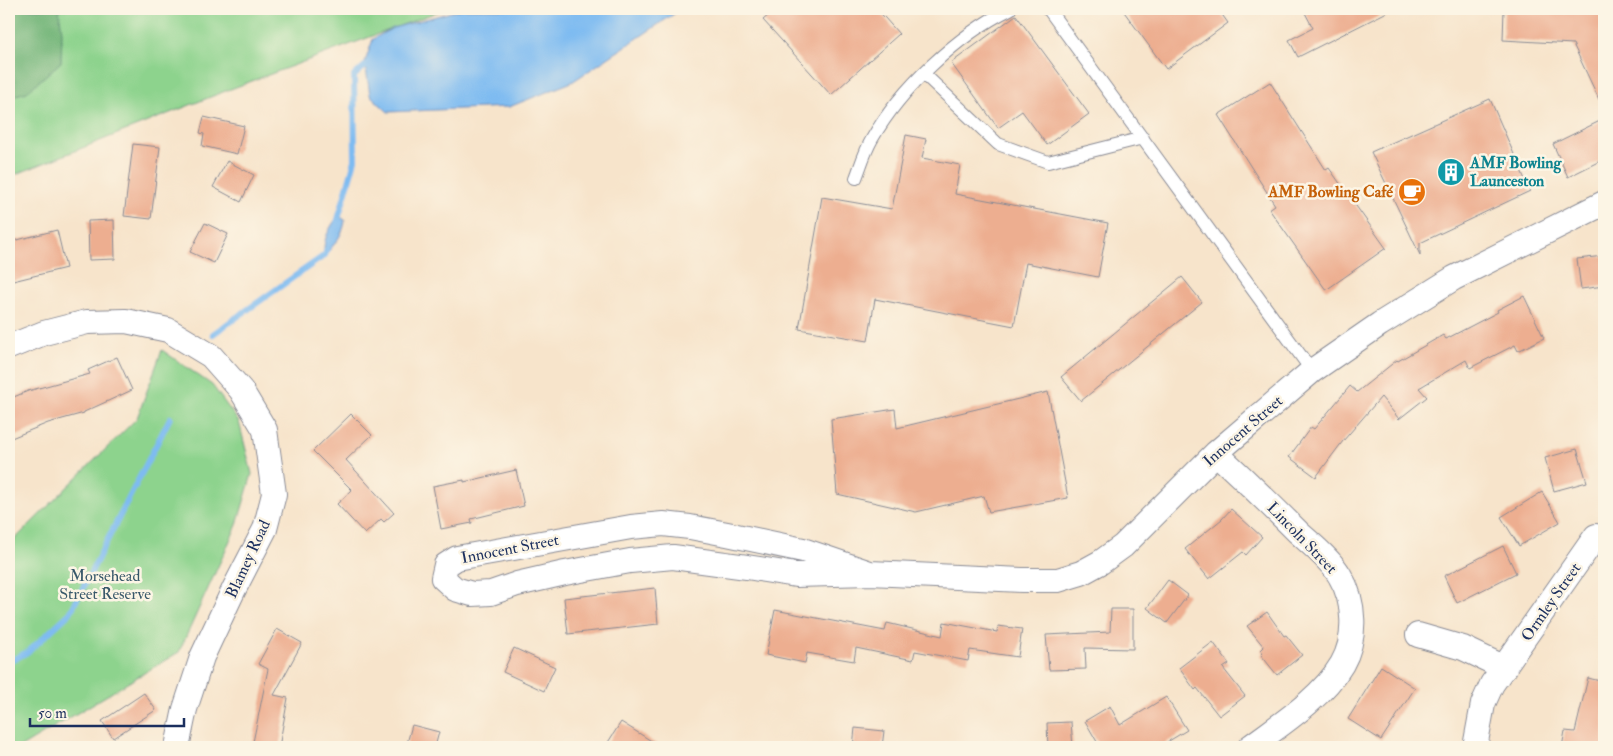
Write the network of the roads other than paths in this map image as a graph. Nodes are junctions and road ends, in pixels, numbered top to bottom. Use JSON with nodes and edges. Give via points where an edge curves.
{"nodes":[{"id":1,"x":1010,"y":9,"type":"edge"},
{"id":2,"x":1049,"y":9,"type":"edge"},
{"id":3,"x":924,"y":74,"type":"junction"},
{"id":4,"x":1142,"y":138,"type":"junction"},
{"id":5,"x":856,"y":178,"type":"dead end"},
{"id":6,"x":1604,"y":203,"type":"edge"},
{"id":7,"x":9,"y":347,"type":"edge"},
{"id":8,"x":1312,"y":371,"type":"junction"},
{"id":9,"x":1216,"y":453,"type":"junction"},
{"id":10,"x":1596,"y":536,"type":"dead end"},
{"id":11,"x":870,"y":573,"type":"junction"},
{"id":12,"x":1418,"y":636,"type":"dead end"},
{"id":13,"x":1505,"y":668,"type":"junction"},
{"id":14,"x":177,"y":747,"type":"edge"},
{"id":15,"x":1250,"y":747,"type":"edge"},
{"id":16,"x":1475,"y":747,"type":"edge"}],
"edges":[{"from":1,"to":3,"type":"lane","via":[[977,29]]},
{"from":2,"to":4,"type":"lane"},
{"from":3,"to":4,"type":"lane","via":[[998,144],[1048,162]]},
{"from":3,"to":5,"type":"lane","via":[[902,95],[871,140]]},
{"from":4,"to":8,"type":"lane"},
{"from":6,"to":8,"type":"street","name":"Innocent Street","via":[[1454,278]]},
{"from":7,"to":14,"type":"street","name":"Blamey Road","via":[[44,333],[87,322],[126,320],[168,330],[211,356],[241,390],[265,430],[274,494],[265,529],[202,657]]},
{"from":8,"to":9,"type":"street","name":"Innocent Street"},
{"from":9,"to":11,"type":"street","name":"Innocent Street","via":[[1122,546],[1081,573],[1058,580],[1022,580]]},
{"from":9,"to":15,"type":"street","name":"Lincoln Street","via":[[1322,554],[1340,576],[1353,622],[1343,663],[1331,679],[1316,695]]},
{"from":10,"to":13,"type":"street","name":"Ormley Street"},
{"from":11,"to":11,"type":"street","name":"Innocent Street","via":[[796,575],[674,557],[630,560],[517,584],[491,593],[472,594],[454,589],[443,578],[446,565],[457,558],[663,524],[803,550]]},
{"from":12,"to":13,"type":"street","via":[[1463,648]]},
{"from":13,"to":16,"type":"street","name":"Ormley Street","via":[[1492,684],[1484,704]]}]}
